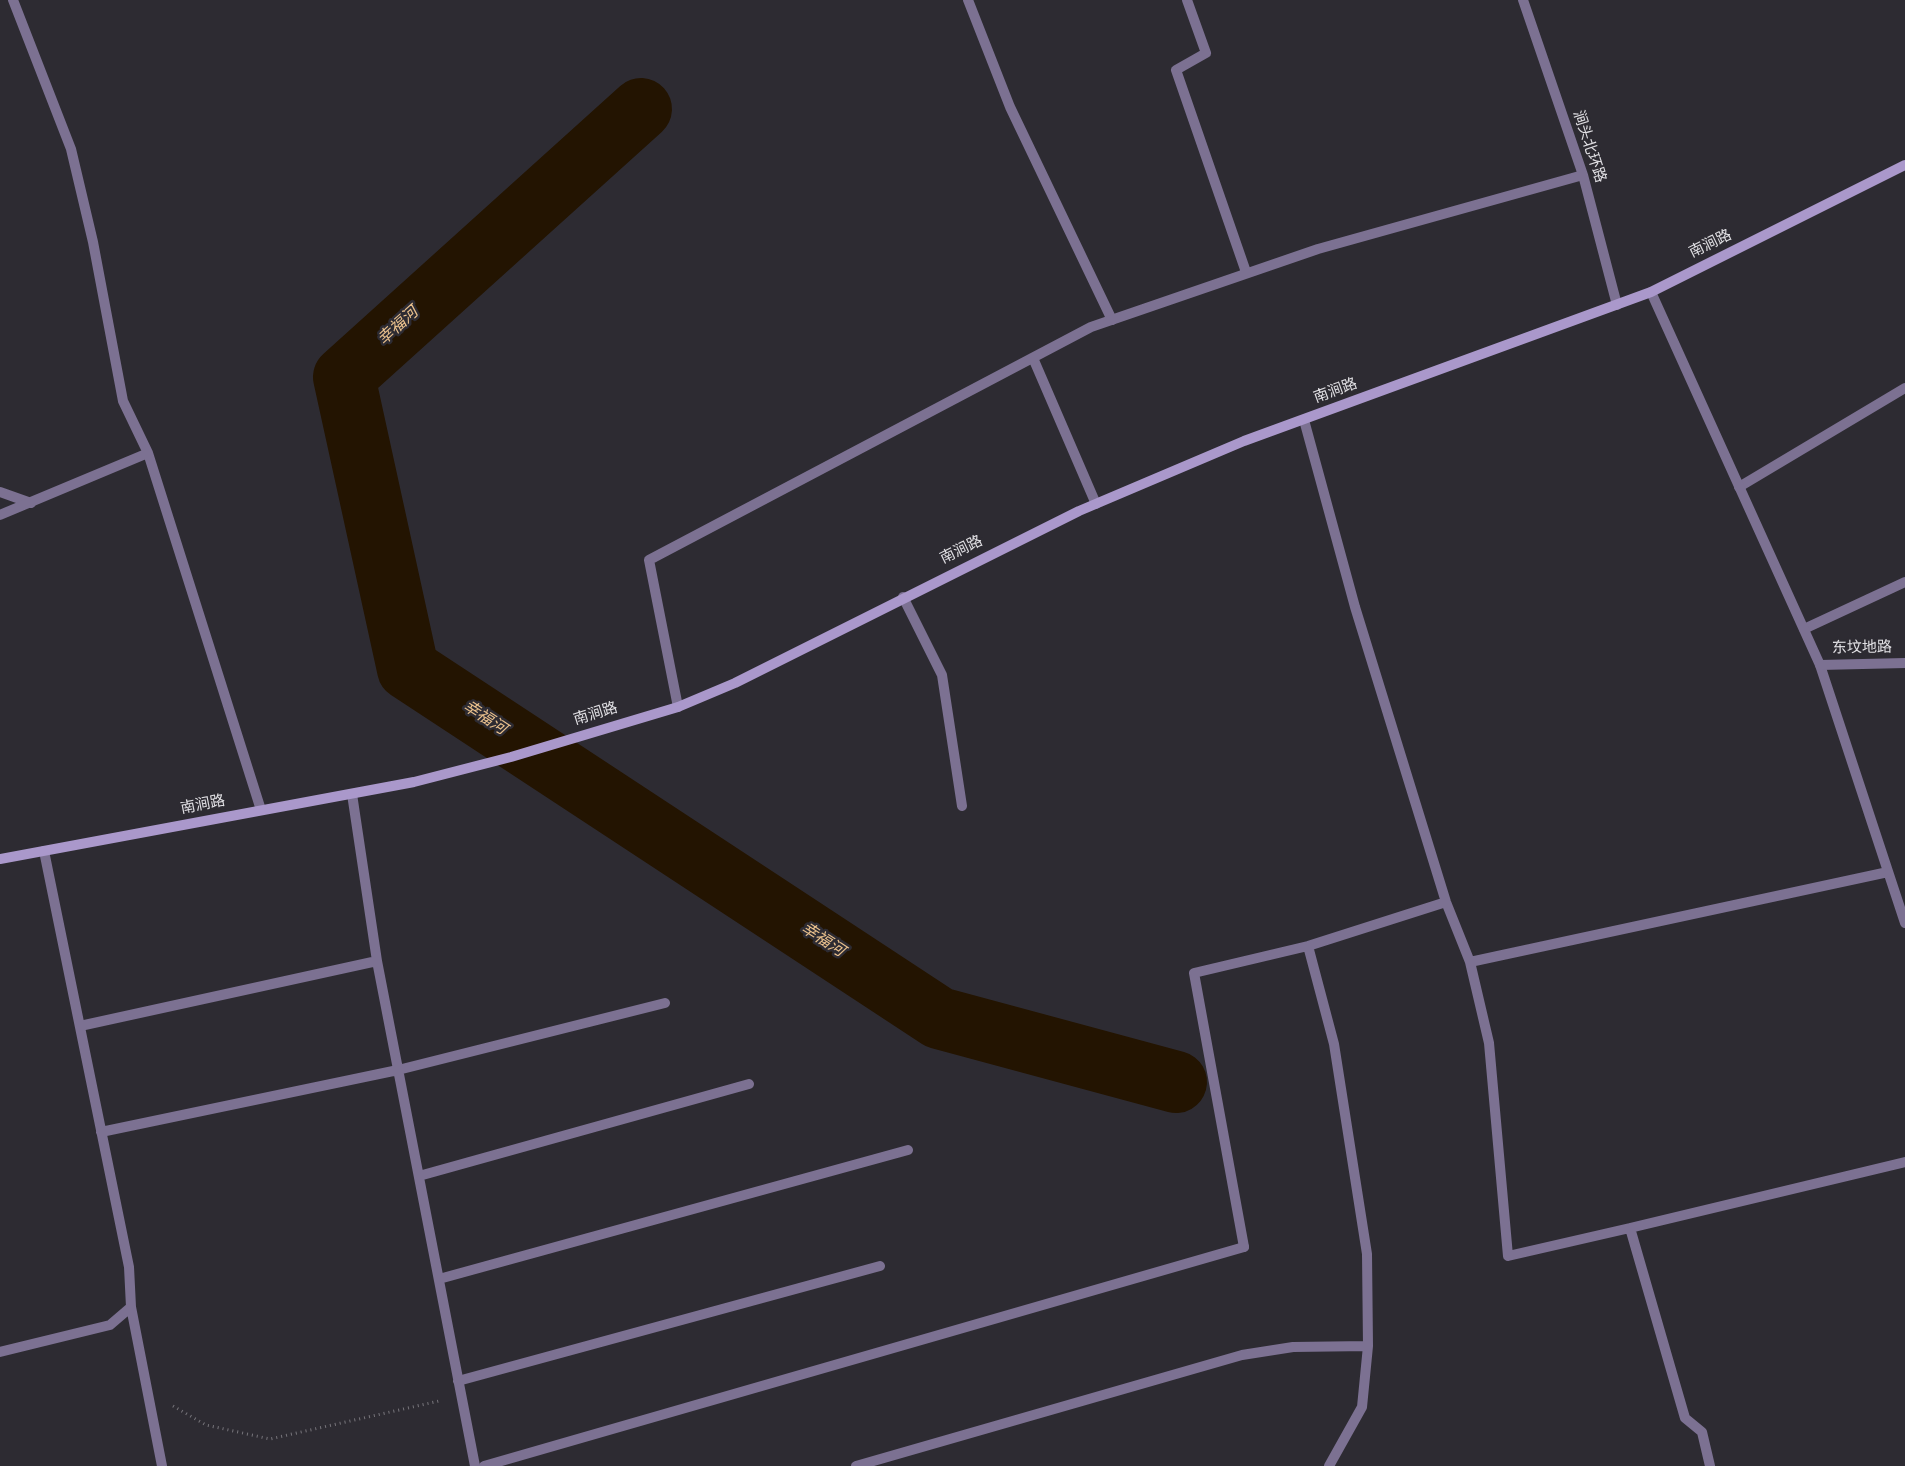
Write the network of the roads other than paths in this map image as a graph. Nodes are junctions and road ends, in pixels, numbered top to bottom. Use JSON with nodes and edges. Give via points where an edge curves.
{"nodes":[{"id":1,"x":12,"y":0,"type":"edge"},
{"id":2,"x":968,"y":0,"type":"edge"},
{"id":3,"x":1187,"y":0,"type":"edge"},
{"id":4,"x":1523,"y":0,"type":"edge"},
{"id":5,"x":1905,"y":165,"type":"edge"},
{"id":6,"x":1583,"y":175,"type":"junction"},
{"id":7,"x":1246,"y":272,"type":"junction"},
{"id":8,"x":1651,"y":292,"type":"junction"},
{"id":9,"x":1617,"y":305,"type":"junction"},
{"id":10,"x":1112,"y":320,"type":"junction"},
{"id":11,"x":1033,"y":358,"type":"junction"},
{"id":12,"x":1905,"y":388,"type":"edge"},
{"id":13,"x":1304,"y":420,"type":"junction"},
{"id":14,"x":148,"y":453,"type":"junction"},
{"id":15,"x":1739,"y":487,"type":"junction"},
{"id":16,"x":0,"y":492,"type":"edge"},
{"id":17,"x":31,"y":503,"type":"junction"},
{"id":18,"x":1096,"y":504,"type":"junction"},
{"id":19,"x":0,"y":515,"type":"edge"},
{"id":20,"x":1905,"y":582,"type":"edge"},
{"id":21,"x":903,"y":597,"type":"junction"},
{"id":22,"x":1804,"y":629,"type":"junction"},
{"id":23,"x":1905,"y":663,"type":"edge"},
{"id":24,"x":1820,"y":665,"type":"junction"},
{"id":25,"x":678,"y":706,"type":"junction"},
{"id":26,"x":352,"y":794,"type":"junction"},
{"id":27,"x":962,"y":806,"type":"dead end"},
{"id":28,"x":261,"y":810,"type":"junction"},
{"id":29,"x":44,"y":851,"type":"junction"},
{"id":30,"x":0,"y":859,"type":"edge"},
{"id":31,"x":1888,"y":872,"type":"junction"},
{"id":32,"x":1446,"y":902,"type":"junction"},
{"id":33,"x":1905,"y":923,"type":"edge"},
{"id":34,"x":1308,"y":946,"type":"junction"},
{"id":35,"x":377,"y":961,"type":"junction"},
{"id":36,"x":1470,"y":962,"type":"junction"},
{"id":37,"x":665,"y":1003,"type":"dead end"},
{"id":38,"x":80,"y":1026,"type":"junction"},
{"id":39,"x":398,"y":1070,"type":"junction"},
{"id":40,"x":749,"y":1084,"type":"dead end"},
{"id":41,"x":101,"y":1132,"type":"junction"},
{"id":42,"x":908,"y":1150,"type":"dead end"},
{"id":43,"x":1905,"y":1162,"type":"edge"},
{"id":44,"x":418,"y":1176,"type":"junction"},
{"id":45,"x":1630,"y":1228,"type":"junction"},
{"id":46,"x":880,"y":1266,"type":"dead end"},
{"id":47,"x":439,"y":1279,"type":"junction"},
{"id":48,"x":130,"y":1306,"type":"junction"},
{"id":49,"x":1368,"y":1346,"type":"junction"},
{"id":50,"x":0,"y":1352,"type":"edge"},
{"id":51,"x":458,"y":1381,"type":"junction"},
{"id":52,"x":162,"y":1466,"type":"edge"},
{"id":53,"x":475,"y":1466,"type":"edge"},
{"id":54,"x":484,"y":1466,"type":"edge"},
{"id":55,"x":856,"y":1466,"type":"edge"},
{"id":56,"x":1329,"y":1466,"type":"edge"},
{"id":57,"x":1710,"y":1466,"type":"edge"}],
"edges":[{"from":1,"to":14,"type":"street","via":[[71,149],[93,242],[123,401]]},
{"from":2,"to":10,"type":"street","via":[[1010,107]]},
{"from":3,"to":7,"type":"street","via":[[1206,53],[1176,70]]},
{"from":4,"to":6,"type":"street","name":"涧头北环路"},
{"from":5,"to":8,"type":"main road","name":"南涧路"},
{"from":6,"to":7,"type":"street"},
{"from":6,"to":9,"type":"street","name":"涧头北环路"},
{"from":7,"to":10,"type":"street"},
{"from":8,"to":9,"type":"main road","name":"南涧路"},
{"from":8,"to":15,"type":"street"},
{"from":9,"to":13,"type":"main road","name":"南涧路"},
{"from":10,"to":11,"type":"street","via":[[1091,327]]},
{"from":11,"to":18,"type":"street"},
{"from":11,"to":25,"type":"street","via":[[649,560]]},
{"from":12,"to":15,"type":"street"},
{"from":13,"to":18,"type":"main road","name":"南涧路","via":[[1235,444]]},
{"from":13,"to":32,"type":"street","via":[[1355,607]]},
{"from":14,"to":17,"type":"street"},
{"from":14,"to":28,"type":"street"},
{"from":15,"to":22,"type":"street"},
{"from":16,"to":17,"type":"street"},
{"from":17,"to":19,"type":"street"},
{"from":18,"to":21,"type":"main road","name":"南涧路"},
{"from":20,"to":22,"type":"street"},
{"from":21,"to":25,"type":"main road","name":"南涧路","via":[[735,683]]},
{"from":21,"to":27,"type":"street","via":[[942,675]]},
{"from":22,"to":24,"type":"street"},
{"from":23,"to":24,"type":"street","name":"东坟地路"},
{"from":24,"to":31,"type":"street"},
{"from":25,"to":26,"type":"main road","name":"南涧路","via":[[510,757]]},
{"from":26,"to":28,"type":"main road","name":"南涧路"},
{"from":26,"to":35,"type":"street"},
{"from":28,"to":29,"type":"main road","name":"南涧路"},
{"from":29,"to":30,"type":"main road","name":"南涧路"},
{"from":29,"to":38,"type":"street"},
{"from":31,"to":33,"type":"street"},
{"from":31,"to":36,"type":"street"},
{"from":32,"to":34,"type":"street"},
{"from":32,"to":36,"type":"street"},
{"from":34,"to":49,"type":"street","via":[[1334,1044],[1367,1254]]},
{"from":34,"to":54,"type":"street","via":[[1194,973],[1244,1247]]},
{"from":35,"to":38,"type":"street"},
{"from":35,"to":39,"type":"street"},
{"from":36,"to":45,"type":"street","via":[[1489,1043],[1508,1256]]},
{"from":37,"to":39,"type":"street"},
{"from":38,"to":41,"type":"street"},
{"from":39,"to":41,"type":"street"},
{"from":39,"to":44,"type":"street"},
{"from":40,"to":44,"type":"street"},
{"from":41,"to":48,"type":"street","via":[[129,1267]]},
{"from":42,"to":47,"type":"street"},
{"from":43,"to":45,"type":"street"},
{"from":44,"to":47,"type":"street"},
{"from":45,"to":57,"type":"street","via":[[1685,1418],[1702,1432]]},
{"from":46,"to":51,"type":"street"},
{"from":47,"to":51,"type":"street"},
{"from":48,"to":50,"type":"street","via":[[110,1325]]},
{"from":48,"to":52,"type":"street"},
{"from":49,"to":55,"type":"street","via":[[1293,1347],[1242,1355]]},
{"from":49,"to":56,"type":"street","via":[[1362,1407]]},
{"from":51,"to":53,"type":"street"}]}
